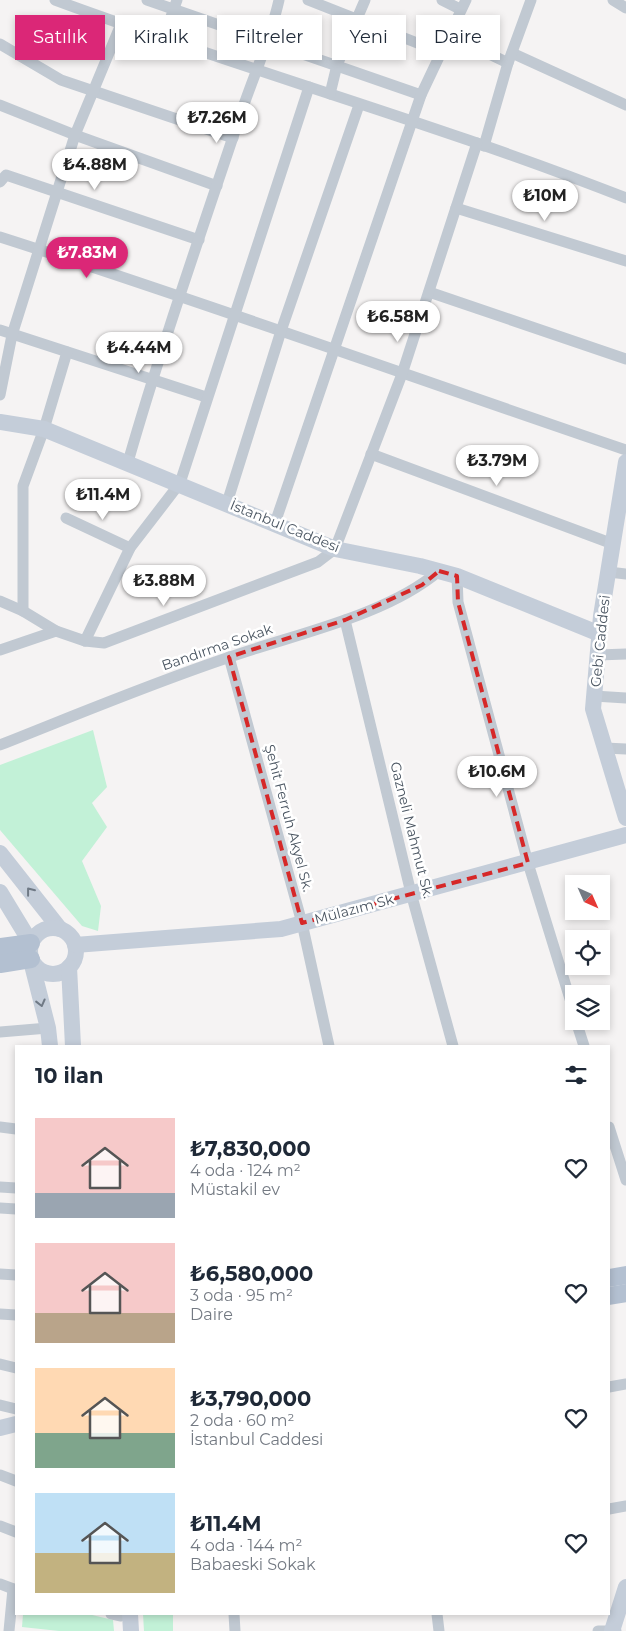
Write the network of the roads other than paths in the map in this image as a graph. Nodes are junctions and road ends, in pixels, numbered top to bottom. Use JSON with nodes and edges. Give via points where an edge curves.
{"nodes":[{"id":1,"x":55,"y":0,"type":"edge"},
{"id":2,"x":147,"y":0,"type":"edge"},
{"id":3,"x":279,"y":0,"type":"edge"},
{"id":4,"x":308,"y":0,"type":"edge"},
{"id":5,"x":365,"y":0,"type":"edge"},
{"id":6,"x":442,"y":0,"type":"edge"},
{"id":7,"x":531,"y":0,"type":"edge"},
{"id":8,"x":613,"y":0,"type":"edge"},
{"id":9,"x":85,"y":5,"type":"edge"},
{"id":10,"x":175,"y":5,"type":"edge"},
{"id":11,"x":463,"y":5,"type":"edge"},
{"id":12,"x":626,"y":8,"type":"edge"},
{"id":13,"x":275,"y":15,"type":"edge"},
{"id":14,"x":350,"y":15,"type":"edge"},
{"id":15,"x":359,"y":15,"type":"edge"},
{"id":16,"x":115,"y":21,"type":"edge"},
{"id":17,"x":217,"y":21,"type":"edge"},
{"id":18,"x":115,"y":39,"type":"edge"},
{"id":19,"x":0,"y":44,"type":"edge"},
{"id":20,"x":207,"y":53,"type":"edge"},
{"id":21,"x":500,"y":54,"type":"edge"},
{"id":22,"x":510,"y":58,"type":"junction"},
{"id":23,"x":322,"y":59,"type":"edge"},
{"id":24,"x":259,"y":60,"type":"edge"},
{"id":25,"x":340,"y":60,"type":"edge"},
{"id":26,"x":436,"y":60,"type":"edge"},
{"id":27,"x":338,"y":65,"type":"junction"},
{"id":28,"x":255,"y":69,"type":"junction"},
{"id":29,"x":309,"y":87,"type":"junction"},
{"id":30,"x":94,"y":90,"type":"junction"},
{"id":31,"x":330,"y":94,"type":"junction"},
{"id":32,"x":421,"y":94,"type":"junction"},
{"id":33,"x":359,"y":104,"type":"junction"},
{"id":34,"x":0,"y":105,"type":"edge"},
{"id":35,"x":626,"y":105,"type":"edge"},
{"id":36,"x":412,"y":123,"type":"junction"},
{"id":37,"x":75,"y":135,"type":"junction"},
{"id":38,"x":233,"y":138,"type":"junction"},
{"id":39,"x":480,"y":144,"type":"junction"},
{"id":40,"x":0,"y":182,"type":"edge"},
{"id":41,"x":217,"y":186,"type":"junction"},
{"id":42,"x":58,"y":192,"type":"junction"},
{"id":43,"x":626,"y":198,"type":"edge"},
{"id":44,"x":456,"y":208,"type":"junction"},
{"id":45,"x":0,"y":238,"type":"edge"},
{"id":46,"x":200,"y":240,"type":"junction"},
{"id":47,"x":38,"y":250,"type":"junction"},
{"id":48,"x":626,"y":261,"type":"edge"},
{"id":49,"x":429,"y":292,"type":"junction"},
{"id":50,"x":182,"y":295,"type":"junction"},
{"id":51,"x":233,"y":314,"type":"junction"},
{"id":52,"x":0,"y":330,"type":"edge"},
{"id":53,"x":281,"y":331,"type":"junction"},
{"id":54,"x":12,"y":335,"type":"junction"},
{"id":55,"x":334,"y":350,"type":"junction"},
{"id":56,"x":67,"y":352,"type":"junction"},
{"id":57,"x":626,"y":359,"type":"edge"},
{"id":58,"x":402,"y":374,"type":"junction"},
{"id":59,"x":151,"y":380,"type":"junction"},
{"id":60,"x":0,"y":396,"type":"edge"},
{"id":61,"x":206,"y":397,"type":"junction"},
{"id":62,"x":0,"y":422,"type":"edge"},
{"id":63,"x":44,"y":429,"type":"junction"},
{"id":64,"x":626,"y":450,"type":"edge"},
{"id":65,"x":371,"y":454,"type":"junction"},
{"id":66,"x":128,"y":462,"type":"junction"},
{"id":67,"x":626,"y":462,"type":"edge"},
{"id":68,"x":180,"y":483,"type":"junction"},
{"id":69,"x":227,"y":503,"type":"junction"},
{"id":70,"x":622,"y":507,"type":"edge"},
{"id":71,"x":66,"y":518,"type":"dead end"},
{"id":72,"x":275,"y":523,"type":"junction"},
{"id":73,"x":613,"y":544,"type":"junction"},
{"id":74,"x":130,"y":548,"type":"junction"},
{"id":75,"x":335,"y":548,"type":"junction"},
{"id":76,"x":439,"y":571,"type":"junction"},
{"id":77,"x":608,"y":572,"type":"junction"},
{"id":78,"x":626,"y":574,"type":"edge"},
{"id":79,"x":457,"y":576,"type":"junction"},
{"id":80,"x":0,"y":601,"type":"edge"},
{"id":81,"x":23,"y":611,"type":"junction"},
{"id":82,"x":345,"y":620,"type":"junction"},
{"id":83,"x":56,"y":631,"type":"junction"},
{"id":84,"x":600,"y":634,"type":"junction"},
{"id":85,"x":85,"y":641,"type":"junction"},
{"id":86,"x":0,"y":650,"type":"edge"},
{"id":87,"x":626,"y":654,"type":"edge"},
{"id":88,"x":598,"y":655,"type":"junction"},
{"id":89,"x":229,"y":657,"type":"junction"},
{"id":90,"x":594,"y":696,"type":"junction"},
{"id":91,"x":626,"y":698,"type":"edge"},
{"id":92,"x":0,"y":745,"type":"edge"},
{"id":93,"x":605,"y":748,"type":"junction"},
{"id":94,"x":626,"y":749,"type":"edge"},
{"id":95,"x":625,"y":809,"type":"edge"},
{"id":96,"x":626,"y":835,"type":"edge"},
{"id":97,"x":0,"y":853,"type":"edge"},
{"id":98,"x":528,"y":863,"type":"junction"},
{"id":99,"x":0,"y":892,"type":"edge"},
{"id":100,"x":411,"y":893,"type":"junction"},
{"id":101,"x":302,"y":923,"type":"junction"},
{"id":102,"x":60,"y":929,"type":"junction"},
{"id":103,"x":75,"y":945,"type":"junction"},
{"id":104,"x":0,"y":947,"type":"edge"},
{"id":105,"x":31,"y":951,"type":"junction"},
{"id":106,"x":0,"y":964,"type":"edge"},
{"id":107,"x":69,"y":967,"type":"junction"},
{"id":108,"x":566,"y":985,"type":"edge"},
{"id":109,"x":48,"y":1028,"type":"junction"},
{"id":110,"x":579,"y":1030,"type":"edge"},
{"id":111,"x":0,"y":1032,"type":"edge"},
{"id":112,"x":50,"y":1045,"type":"edge"},
{"id":113,"x":73,"y":1045,"type":"edge"},
{"id":114,"x":329,"y":1045,"type":"edge"},
{"id":115,"x":453,"y":1045,"type":"edge"},
{"id":116,"x":584,"y":1045,"type":"edge"},
{"id":117,"x":0,"y":1127,"type":"edge"},
{"id":118,"x":15,"y":1129,"type":"edge"},
{"id":119,"x":610,"y":1130,"type":"edge"},
{"id":120,"x":616,"y":1146,"type":"edge"},
{"id":121,"x":626,"y":1180,"type":"edge"},
{"id":122,"x":0,"y":1187,"type":"edge"},
{"id":123,"x":15,"y":1188,"type":"edge"},
{"id":124,"x":0,"y":1208,"type":"edge"},
{"id":125,"x":15,"y":1209,"type":"edge"},
{"id":126,"x":0,"y":1274,"type":"edge"},
{"id":127,"x":15,"y":1275,"type":"edge"},
{"id":128,"x":626,"y":1275,"type":"edge"},
{"id":129,"x":610,"y":1278,"type":"edge"},
{"id":130,"x":626,"y":1294,"type":"edge"},
{"id":131,"x":610,"y":1296,"type":"edge"},
{"id":132,"x":0,"y":1314,"type":"edge"},
{"id":133,"x":15,"y":1315,"type":"edge"},
{"id":134,"x":0,"y":1364,"type":"edge"},
{"id":135,"x":15,"y":1368,"type":"edge"},
{"id":136,"x":626,"y":1384,"type":"edge"},
{"id":137,"x":610,"y":1387,"type":"edge"},
{"id":138,"x":0,"y":1405,"type":"edge"},
{"id":139,"x":15,"y":1409,"type":"edge"},
{"id":140,"x":15,"y":1424,"type":"edge"},
{"id":141,"x":0,"y":1428,"type":"edge"},
{"id":142,"x":0,"y":1475,"type":"edge"},
{"id":143,"x":15,"y":1481,"type":"edge"},
{"id":144,"x":626,"y":1506,"type":"edge"},
{"id":145,"x":610,"y":1509,"type":"edge"},
{"id":146,"x":0,"y":1526,"type":"edge"},
{"id":147,"x":15,"y":1532,"type":"edge"},
{"id":148,"x":0,"y":1584,"type":"edge"},
{"id":149,"x":626,"y":1587,"type":"edge"},
{"id":150,"x":15,"y":1589,"type":"edge"},
{"id":151,"x":234,"y":1615,"type":"edge"},
{"id":152,"x":437,"y":1615,"type":"edge"},
{"id":153,"x":120,"y":1618,"type":"edge"},
{"id":154,"x":9,"y":1631,"type":"edge"},
{"id":155,"x":132,"y":1631,"type":"edge"},
{"id":156,"x":235,"y":1631,"type":"edge"},
{"id":157,"x":438,"y":1631,"type":"edge"},
{"id":158,"x":609,"y":1631,"type":"edge"}],
"edges":[{"from":1,"to":9,"type":"street"},
{"from":2,"to":10,"type":"street"},
{"from":3,"to":13,"type":"street"},
{"from":4,"to":14,"type":"street"},
{"from":5,"to":15,"type":"street"},
{"from":6,"to":11,"type":"street"},
{"from":7,"to":22,"type":"street"},
{"from":8,"to":12,"type":"street"},
{"from":9,"to":16,"type":"street"},
{"from":10,"to":17,"type":"street"},
{"from":18,"to":30,"type":"street"},
{"from":19,"to":30,"type":"street","via":[[61,80]]},
{"from":20,"to":28,"type":"street"},
{"from":21,"to":22,"type":"street"},
{"from":22,"to":35,"type":"street"},
{"from":22,"to":39,"type":"street"},
{"from":23,"to":27,"type":"street"},
{"from":24,"to":28,"type":"street"},
{"from":25,"to":27,"type":"street"},
{"from":26,"to":32,"type":"street"},
{"from":27,"to":31,"type":"street"},
{"from":27,"to":32,"type":"street"},
{"from":28,"to":29,"type":"street"},
{"from":28,"to":38,"type":"street"},
{"from":29,"to":31,"type":"street"},
{"from":29,"to":51,"type":"street"},
{"from":30,"to":37,"type":"street"},
{"from":30,"to":38,"type":"street"},
{"from":31,"to":33,"type":"street"},
{"from":32,"to":36,"type":"street"},
{"from":33,"to":36,"type":"street"},
{"from":33,"to":53,"type":"street"},
{"from":34,"to":37,"type":"street"},
{"from":36,"to":39,"type":"street"},
{"from":36,"to":55,"type":"street"},
{"from":37,"to":41,"type":"street"},
{"from":37,"to":42,"type":"street"},
{"from":38,"to":41,"type":"street"},
{"from":39,"to":43,"type":"street"},
{"from":39,"to":44,"type":"street"},
{"from":40,"to":42,"type":"street","via":[[6,175]]},
{"from":41,"to":46,"type":"street"},
{"from":42,"to":46,"type":"street"},
{"from":42,"to":47,"type":"street"},
{"from":44,"to":48,"type":"street"},
{"from":44,"to":49,"type":"street"},
{"from":45,"to":47,"type":"street"},
{"from":46,"to":50,"type":"street"},
{"from":47,"to":50,"type":"street"},
{"from":47,"to":54,"type":"street"},
{"from":49,"to":57,"type":"street"},
{"from":49,"to":58,"type":"street"},
{"from":50,"to":51,"type":"street"},
{"from":50,"to":59,"type":"street"},
{"from":51,"to":53,"type":"street"},
{"from":51,"to":61,"type":"street"},
{"from":52,"to":54,"type":"street"},
{"from":53,"to":55,"type":"street"},
{"from":53,"to":69,"type":"street"},
{"from":54,"to":56,"type":"street"},
{"from":54,"to":60,"type":"street"},
{"from":55,"to":58,"type":"street"},
{"from":55,"to":72,"type":"street"},
{"from":56,"to":59,"type":"street"},
{"from":56,"to":63,"type":"street"},
{"from":58,"to":64,"type":"street"},
{"from":58,"to":65,"type":"street"},
{"from":59,"to":61,"type":"street"},
{"from":59,"to":66,"type":"street"},
{"from":61,"to":68,"type":"street"},
{"from":62,"to":63,"type":"main road","name":"İstanbul Caddesi"},
{"from":63,"to":66,"type":"main road","name":"İstanbul Caddesi"},
{"from":63,"to":81,"type":"street","via":[[22,486]]},
{"from":65,"to":73,"type":"street"},
{"from":65,"to":75,"type":"street"},
{"from":66,"to":68,"type":"main road","name":"İstanbul Caddesi"},
{"from":67,"to":70,"type":"main road","name":"Gebi Caddesi"},
{"from":68,"to":69,"type":"main road","name":"İstanbul Caddesi"},
{"from":68,"to":74,"type":"street"},
{"from":69,"to":72,"type":"main road","name":"İstanbul Caddesi"},
{"from":70,"to":73,"type":"main road","name":"Gebi Caddesi"},
{"from":71,"to":74,"type":"street"},
{"from":72,"to":75,"type":"main road","name":"İstanbul Caddesi"},
{"from":73,"to":77,"type":"main road","name":"Gebi Caddesi"},
{"from":74,"to":85,"type":"street"},
{"from":75,"to":76,"type":"main road","name":"İstanbul Caddesi"},
{"from":75,"to":85,"type":"street","via":[[318,562],[104,644]]},
{"from":76,"to":79,"type":"main road","name":"İstanbul Caddesi"},
{"from":76,"to":82,"type":"street","name":"Bandırma Sokak","via":[[422,585]]},
{"from":77,"to":78,"type":"street"},
{"from":77,"to":84,"type":"main road","name":"Gebi Caddesi"},
{"from":79,"to":84,"type":"main road","name":"İstanbul Caddesi"},
{"from":79,"to":98,"type":"street","via":[[458,602]]},
{"from":80,"to":81,"type":"street"},
{"from":81,"to":83,"type":"street"},
{"from":82,"to":89,"type":"street","name":"Bandırma Sokak"},
{"from":82,"to":100,"type":"street","name":"Gazneli Mahmut Sk."},
{"from":83,"to":85,"type":"street"},
{"from":83,"to":86,"type":"street"},
{"from":84,"to":88,"type":"main road","name":"Gebi Caddesi"},
{"from":87,"to":88,"type":"street"},
{"from":88,"to":90,"type":"main road","name":"Gebi Caddesi"},
{"from":89,"to":92,"type":"street","name":"Bandırma Sokak"},
{"from":89,"to":101,"type":"street","name":"Şehit Ferruh Akyel Sk."},
{"from":90,"to":91,"type":"street"},
{"from":90,"to":93,"type":"main road","name":"Gebi Caddesi","via":[[593,709]]},
{"from":93,"to":94,"type":"street"},
{"from":93,"to":95,"type":"main road","name":"Gebi Caddesi"},
{"from":96,"to":98,"type":"main road","name":"Mülazım Sk"},
{"from":102,"to":97,"type":"main road","one_way":true},
{"from":98,"to":100,"type":"main road","name":"Mülazım Sk"},
{"from":98,"to":108,"type":"street"},
{"from":99,"to":105,"type":"main road"},
{"from":100,"to":101,"type":"main road","name":"Mülazım Sk"},
{"from":100,"to":115,"type":"street","name":"Gazneli Mahmut Sk."},
{"from":101,"to":103,"type":"main road","name":"Mülazım Sk","via":[[281,929]]},
{"from":101,"to":114,"type":"street","name":"Şehit Ferruh Akyel Sk."},
{"from":102,"to":103,"type":"main road","via":[[72,938]]},
{"from":102,"to":105,"type":"main road","via":[[46,929],[34,937]]},
{"from":103,"to":107,"type":"main road","via":[[74,961]]},
{"from":104,"to":105,"type":"main road"},
{"from":105,"to":106,"type":"main road"},
{"from":105,"to":107,"type":"main road","via":[[35,966],[48,974],[63,972]]},
{"from":105,"to":109,"type":"main road","one_way":true},
{"from":107,"to":113,"type":"main road"},
{"from":109,"to":111,"type":"street"},
{"from":109,"to":112,"type":"main road"},
{"from":110,"to":116,"type":"street"},
{"from":117,"to":118,"type":"street"},
{"from":119,"to":120,"type":"street"},
{"from":120,"to":121,"type":"street"},
{"from":122,"to":123,"type":"street"},
{"from":124,"to":125,"type":"street"},
{"from":126,"to":127,"type":"street"},
{"from":128,"to":129,"type":"main road"},
{"from":130,"to":131,"type":"main road"},
{"from":132,"to":133,"type":"street"},
{"from":134,"to":135,"type":"street"},
{"from":136,"to":137,"type":"street"},
{"from":138,"to":139,"type":"street"},
{"from":140,"to":141,"type":"main road"},
{"from":142,"to":143,"type":"street"},
{"from":144,"to":145,"type":"street"},
{"from":146,"to":147,"type":"street"},
{"from":148,"to":150,"type":"street"},
{"from":149,"to":158,"type":"main road"},
{"from":150,"to":154,"type":"street"},
{"from":151,"to":156,"type":"street"},
{"from":152,"to":157,"type":"street"},
{"from":153,"to":155,"type":"main road"}]}
